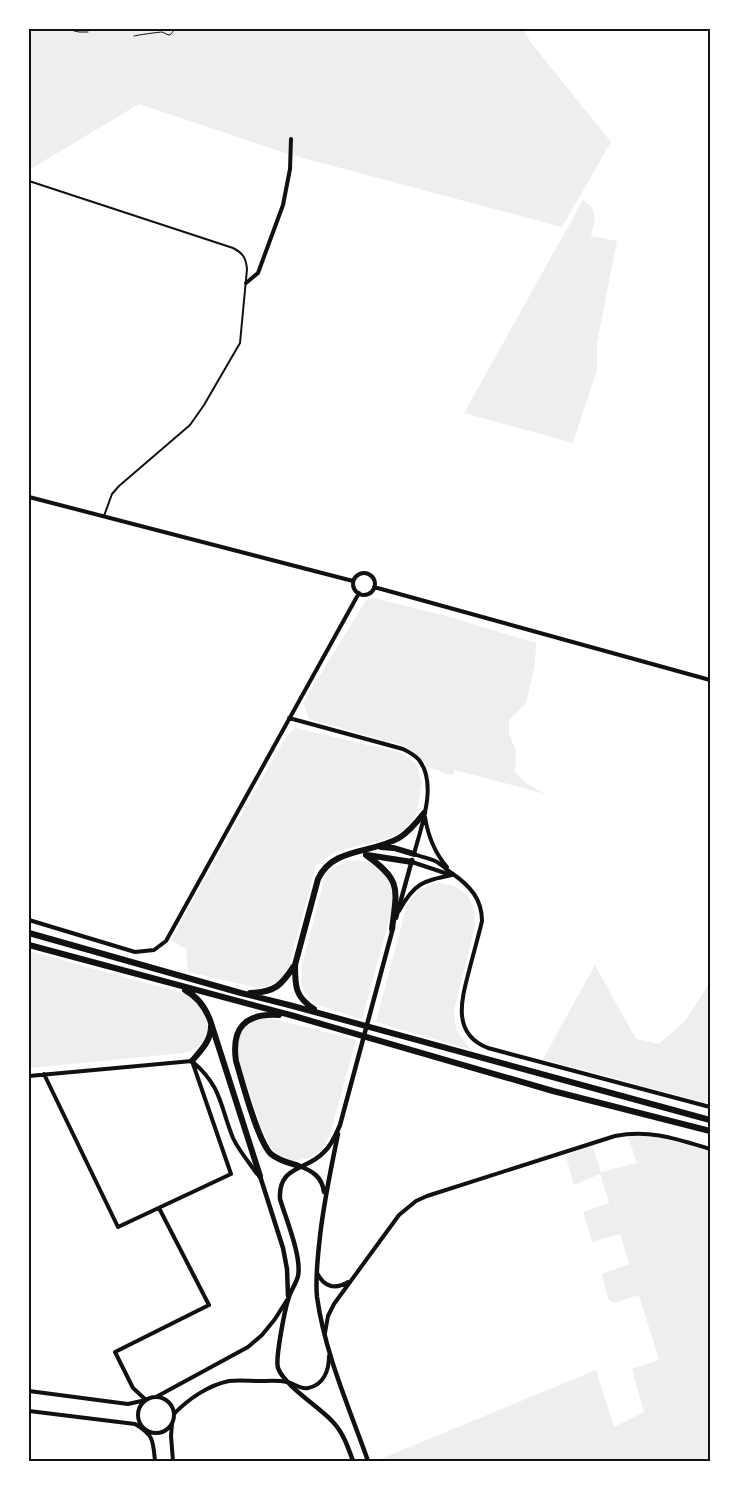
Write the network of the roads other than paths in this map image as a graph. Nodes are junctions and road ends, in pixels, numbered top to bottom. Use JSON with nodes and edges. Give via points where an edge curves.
{"nodes":[{"id":1,"x":291,"y":139,"type":"dead end"},
{"id":2,"x":29,"y":181,"type":"edge"},
{"id":3,"x":246,"y":283,"type":"junction"},
{"id":4,"x":29,"y":497,"type":"edge"},
{"id":5,"x":104,"y":516,"type":"junction"},
{"id":6,"x":353,"y":581,"type":"junction"},
{"id":7,"x":374,"y":587,"type":"junction"},
{"id":8,"x":359,"y":593,"type":"junction"},
{"id":9,"x":710,"y":680,"type":"edge"},
{"id":10,"x":289,"y":718,"type":"junction"},
{"id":11,"x":424,"y":813,"type":"junction"},
{"id":12,"x":378,"y":847,"type":"junction"},
{"id":13,"x":353,"y":853,"type":"junction"},
{"id":14,"x":414,"y":854,"type":"junction"},
{"id":15,"x":366,"y":855,"type":"junction"},
{"id":16,"x":412,"y":862,"type":"junction"},
{"id":17,"x":452,"y":874,"type":"junction"},
{"id":18,"x":396,"y":918,"type":"junction"},
{"id":19,"x":29,"y":920,"type":"edge"},
{"id":20,"x":392,"y":930,"type":"junction"},
{"id":21,"x":29,"y":933,"type":"edge"},
{"id":22,"x":29,"y":945,"type":"edge"},
{"id":23,"x":295,"y":965,"type":"junction"},
{"id":24,"x":176,"y":985,"type":"junction"},
{"id":25,"x":241,"y":993,"type":"junction"},
{"id":26,"x":327,"y":1015,"type":"junction"},
{"id":27,"x":294,"y":1016,"type":"junction"},
{"id":28,"x":210,"y":1020,"type":"junction"},
{"id":29,"x":192,"y":1061,"type":"junction"},
{"id":30,"x":44,"y":1074,"type":"junction"},
{"id":31,"x":29,"y":1076,"type":"edge"},
{"id":32,"x":710,"y":1107,"type":"edge"},
{"id":33,"x":710,"y":1120,"type":"edge"},
{"id":34,"x":340,"y":1125,"type":"junction"},
{"id":35,"x":710,"y":1131,"type":"edge"},
{"id":36,"x":710,"y":1149,"type":"edge"},
{"id":37,"x":300,"y":1166,"type":"junction"},
{"id":38,"x":260,"y":1176,"type":"junction"},
{"id":39,"x":325,"y":1202,"type":"junction"},
{"id":40,"x":159,"y":1208,"type":"junction"},
{"id":41,"x":317,"y":1272,"type":"junction"},
{"id":42,"x":351,"y":1279,"type":"junction"},
{"id":43,"x":288,"y":1298,"type":"junction"},
{"id":44,"x":325,"y":1336,"type":"junction"},
{"id":45,"x":329,"y":1354,"type":"junction"},
{"id":46,"x":287,"y":1382,"type":"junction"},
{"id":47,"x":29,"y":1391,"type":"edge"},
{"id":48,"x":156,"y":1397,"type":"junction"},
{"id":49,"x":146,"y":1400,"type":"junction"},
{"id":50,"x":29,"y":1411,"type":"edge"},
{"id":51,"x":38,"y":1412,"type":"junction"},
{"id":52,"x":174,"y":1414,"type":"junction"},
{"id":53,"x":29,"y":1416,"type":"edge"},
{"id":54,"x":172,"y":1423,"type":"junction"},
{"id":55,"x":146,"y":1430,"type":"junction"},
{"id":56,"x":155,"y":1461,"type":"edge"},
{"id":57,"x":174,"y":1461,"type":"edge"},
{"id":58,"x":353,"y":1461,"type":"edge"},
{"id":59,"x":368,"y":1461,"type":"edge"}],
"edges":[{"from":1,"to":3,"type":"street","via":[[290,169],[283,205],[258,273]]},
{"from":2,"to":3,"type":"lane","via":[[239,251],[246,258]]},
{"from":3,"to":5,"type":"lane","via":[[240,343],[204,404],[190,424],[112,494]]},
{"from":4,"to":5,"type":"street"},
{"from":5,"to":6,"type":"street"},
{"from":6,"to":7,"type":"street","via":[[358,574],[366,573],[373,578]]},
{"from":6,"to":8,"type":"street"},
{"from":7,"to":8,"type":"street","via":[[368,594]]},
{"from":7,"to":9,"type":"street"},
{"from":8,"to":10,"type":"street"},
{"from":10,"to":11,"type":"street","via":[[411,753],[419,760],[427,779]]},
{"from":10,"to":19,"type":"street","via":[[166,940],[154,950],[135,952]]},
{"from":11,"to":12,"type":"highway","via":[[401,837]]},
{"from":11,"to":14,"type":"street"},
{"from":11,"to":17,"type":"street","via":[[434,850]]},
{"from":12,"to":13,"type":"highway"},
{"from":12,"to":14,"type":"highway"},
{"from":13,"to":15,"type":"highway"},
{"from":13,"to":23,"type":"highway","via":[[336,858],[321,872]]},
{"from":14,"to":16,"type":"street"},
{"from":14,"to":17,"type":"street","via":[[436,862]]},
{"from":15,"to":16,"type":"highway"},
{"from":15,"to":20,"type":"highway","via":[[383,867],[395,886]]},
{"from":16,"to":17,"type":"street"},
{"from":16,"to":18,"type":"street"},
{"from":17,"to":18,"type":"street","via":[[415,888]]},
{"from":17,"to":32,"type":"street","via":[[475,894],[482,914],[461,1011],[468,1034],[474,1041],[488,1048]]},
{"from":18,"to":20,"type":"street"},
{"from":20,"to":34,"type":"street"},
{"from":21,"to":25,"type":"highway"},
{"from":22,"to":24,"type":"highway"},
{"from":23,"to":25,"type":"highway","via":[[270,991]]},
{"from":23,"to":26,"type":"highway","via":[[296,985],[302,999]]},
{"from":24,"to":27,"type":"highway"},
{"from":24,"to":28,"type":"highway","via":[[197,998]]},
{"from":25,"to":26,"type":"highway"},
{"from":26,"to":33,"type":"highway"},
{"from":27,"to":35,"type":"highway","via":[[553,1091]]},
{"from":27,"to":37,"type":"highway","via":[[265,1014],[252,1018],[237,1033],[234,1051],[267,1149],[280,1160]]},
{"from":28,"to":29,"type":"highway","via":[[211,1034]]},
{"from":28,"to":38,"type":"highway"},
{"from":29,"to":30,"type":"street"},
{"from":29,"to":38,"type":"street","via":[[210,1079],[239,1149]]},
{"from":29,"to":40,"type":"street","via":[[231,1174]]},
{"from":30,"to":31,"type":"street"},
{"from":30,"to":40,"type":"street","via":[[118,1227]]},
{"from":34,"to":37,"type":"street","via":[[324,1153]]},
{"from":34,"to":39,"type":"street"},
{"from":36,"to":42,"type":"street","via":[[664,1136],[630,1133],[427,1196],[399,1215]]},
{"from":37,"to":39,"type":"street","via":[[314,1172],[321,1180]]},
{"from":37,"to":43,"type":"street","via":[[284,1178],[279,1192],[299,1267],[298,1278]]},
{"from":38,"to":43,"type":"street","via":[[283,1248]]},
{"from":39,"to":41,"type":"street"},
{"from":40,"to":49,"type":"street","via":[[209,1305],[115,1352],[134,1388]]},
{"from":41,"to":42,"type":"street","via":[[322,1281],[332,1287],[344,1285]]},
{"from":41,"to":44,"type":"street","via":[[317,1295]]},
{"from":42,"to":44,"type":"street","via":[[330,1310]]},
{"from":43,"to":46,"type":"street","via":[[277,1361]]},
{"from":43,"to":48,"type":"street","via":[[271,1325],[248,1347]]},
{"from":44,"to":45,"type":"street"},
{"from":45,"to":46,"type":"street","via":[[328,1370],[316,1385],[304,1388]]},
{"from":45,"to":59,"type":"street"},
{"from":46,"to":52,"type":"street","via":[[231,1381],[216,1385],[186,1402]]},
{"from":46,"to":58,"type":"street","via":[[337,1426]]},
{"from":47,"to":49,"type":"street","via":[[128,1404]]},
{"from":48,"to":49,"type":"street"},
{"from":48,"to":52,"type":"street","via":[[166,1400]]},
{"from":49,"to":55,"type":"street","via":[[138,1415]]},
{"from":50,"to":51,"type":"street"},
{"from":51,"to":53,"type":"street"},
{"from":51,"to":55,"type":"street","via":[[135,1424]]},
{"from":52,"to":54,"type":"street"},
{"from":54,"to":55,"type":"street","via":[[164,1432]]},
{"from":54,"to":57,"type":"street"},
{"from":55,"to":56,"type":"street","via":[[153,1442]]}]}
